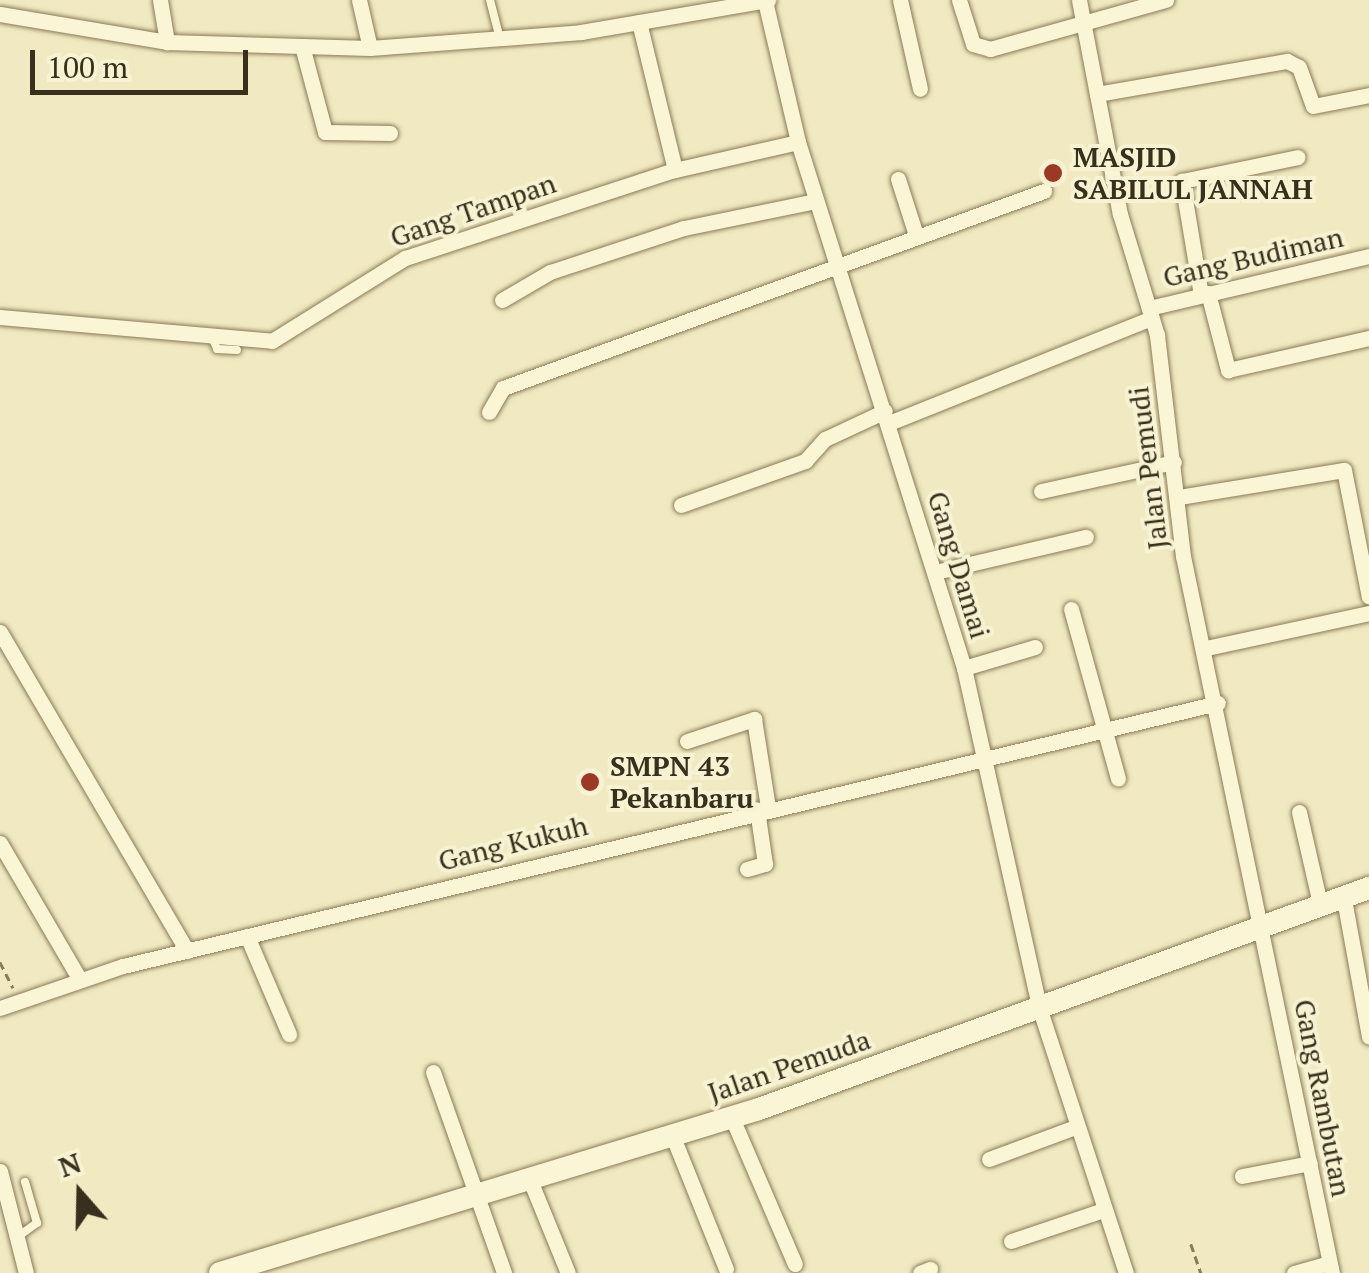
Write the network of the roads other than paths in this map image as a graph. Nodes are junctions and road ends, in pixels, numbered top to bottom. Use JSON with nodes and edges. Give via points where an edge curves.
{"nodes":[{"id":1,"x":160,"y":0,"type":"edge"},
{"id":2,"x":360,"y":0,"type":"edge"},
{"id":3,"x":490,"y":0,"type":"edge"},
{"id":4,"x":766,"y":0,"type":"edge"},
{"id":5,"x":900,"y":0,"type":"edge"},
{"id":6,"x":959,"y":0,"type":"edge"},
{"id":7,"x":1079,"y":0,"type":"edge"},
{"id":8,"x":1166,"y":0,"type":"edge"},
{"id":9,"x":0,"y":14,"type":"edge"},
{"id":10,"x":640,"y":22,"type":"junction"},
{"id":11,"x":1087,"y":27,"type":"junction"},
{"id":12,"x":500,"y":41,"type":"junction"},
{"id":13,"x":168,"y":42,"type":"junction"},
{"id":14,"x":302,"y":46,"type":"junction"},
{"id":15,"x":370,"y":48,"type":"junction"},
{"id":16,"x":920,"y":89,"type":"dead end"},
{"id":17,"x":1097,"y":94,"type":"junction"},
{"id":18,"x":1369,"y":95,"type":"edge"},
{"id":19,"x":390,"y":133,"type":"dead end"},
{"id":20,"x":798,"y":142,"type":"junction"},
{"id":21,"x":1298,"y":157,"type":"dead end"},
{"id":22,"x":674,"y":170,"type":"junction"},
{"id":23,"x":898,"y":179,"type":"dead end"},
{"id":24,"x":1044,"y":192,"type":"dead end"},
{"id":25,"x":816,"y":201,"type":"junction"},
{"id":26,"x":914,"y":232,"type":"junction"},
{"id":27,"x":1369,"y":256,"type":"edge"},
{"id":28,"x":834,"y":262,"type":"junction"},
{"id":29,"x":1204,"y":294,"type":"junction"},
{"id":30,"x":502,"y":300,"type":"dead end"},
{"id":31,"x":1151,"y":313,"type":"junction"},
{"id":32,"x":0,"y":317,"type":"edge"},
{"id":33,"x":212,"y":337,"type":"junction"},
{"id":34,"x":1369,"y":338,"type":"edge"},
{"id":35,"x":238,"y":350,"type":"dead end"},
{"id":36,"x":489,"y":412,"type":"dead end"},
{"id":37,"x":887,"y":417,"type":"junction"},
{"id":38,"x":1174,"y":462,"type":"junction"},
{"id":39,"x":1041,"y":491,"type":"dead end"},
{"id":40,"x":1362,"y":491,"type":"edge"},
{"id":41,"x":1179,"y":497,"type":"junction"},
{"id":42,"x":681,"y":505,"type":"dead end"},
{"id":43,"x":1086,"y":537,"type":"dead end"},
{"id":44,"x":935,"y":572,"type":"junction"},
{"id":45,"x":1369,"y":598,"type":"edge"},
{"id":46,"x":1070,"y":608,"type":"dead end"},
{"id":47,"x":1369,"y":613,"type":"edge"},
{"id":48,"x":0,"y":632,"type":"edge"},
{"id":49,"x":1034,"y":646,"type":"dead end"},
{"id":50,"x":1206,"y":648,"type":"junction"},
{"id":51,"x":964,"y":668,"type":"junction"},
{"id":52,"x":1218,"y":703,"type":"junction"},
{"id":53,"x":1104,"y":731,"type":"junction"},
{"id":54,"x":688,"y":741,"type":"dead end"},
{"id":55,"x":988,"y":762,"type":"junction"},
{"id":56,"x":1118,"y":779,"type":"dead end"},
{"id":57,"x":762,"y":808,"type":"junction"},
{"id":58,"x":1299,"y":812,"type":"dead end"},
{"id":59,"x":0,"y":843,"type":"edge"},
{"id":60,"x":748,"y":868,"type":"dead end"},
{"id":61,"x":1369,"y":888,"type":"edge"},
{"id":62,"x":1344,"y":898,"type":"junction"},
{"id":63,"x":1321,"y":908,"type":"junction"},
{"id":64,"x":1264,"y":932,"type":"junction"},
{"id":65,"x":247,"y":936,"type":"junction"},
{"id":66,"x":188,"y":951,"type":"junction"},
{"id":67,"x":80,"y":980,"type":"junction"},
{"id":68,"x":0,"y":1008,"type":"edge"},
{"id":69,"x":1040,"y":1010,"type":"junction"},
{"id":70,"x":289,"y":1034,"type":"dead end"},
{"id":71,"x":1369,"y":1036,"type":"edge"},
{"id":72,"x":433,"y":1072,"type":"dead end"},
{"id":73,"x":732,"y":1118,"type":"junction"},
{"id":74,"x":1075,"y":1127,"type":"junction"},
{"id":75,"x":673,"y":1138,"type":"junction"},
{"id":76,"x":989,"y":1159,"type":"dead end"},
{"id":77,"x":1310,"y":1163,"type":"junction"},
{"id":78,"x":0,"y":1171,"type":"edge"},
{"id":79,"x":1242,"y":1176,"type":"dead end"},
{"id":80,"x":530,"y":1180,"type":"junction"},
{"id":81,"x":24,"y":1182,"type":"dead end"},
{"id":82,"x":478,"y":1196,"type":"junction"},
{"id":83,"x":1103,"y":1210,"type":"junction"},
{"id":84,"x":16,"y":1238,"type":"junction"},
{"id":85,"x":1011,"y":1241,"type":"dead end"},
{"id":86,"x":795,"y":1264,"type":"dead end"},
{"id":87,"x":1330,"y":1268,"type":"edge"},
{"id":88,"x":726,"y":1270,"type":"dead end"},
{"id":89,"x":26,"y":1273,"type":"edge"},
{"id":90,"x":220,"y":1273,"type":"edge"},
{"id":91,"x":504,"y":1273,"type":"edge"},
{"id":92,"x":568,"y":1273,"type":"edge"},
{"id":93,"x":1126,"y":1273,"type":"edge"},
{"id":94,"x":1294,"y":1273,"type":"edge"}],
"edges":[{"from":1,"to":13,"type":"street"},
{"from":2,"to":15,"type":"street"},
{"from":3,"to":12,"type":"lane"},
{"from":4,"to":10,"type":"street"},
{"from":4,"to":20,"type":"street","name":"Gang Damai"},
{"from":5,"to":16,"type":"street"},
{"from":6,"to":11,"type":"street","via":[[981,47]]},
{"from":7,"to":11,"type":"street","name":"Jalan Pemudi"},
{"from":8,"to":11,"type":"street"},
{"from":9,"to":13,"type":"street"},
{"from":10,"to":12,"type":"street"},
{"from":10,"to":22,"type":"street"},
{"from":11,"to":17,"type":"street","name":"Jalan Pemudi"},
{"from":12,"to":15,"type":"street"},
{"from":13,"to":14,"type":"street"},
{"from":14,"to":15,"type":"street"},
{"from":14,"to":19,"type":"street","via":[[325,132]]},
{"from":17,"to":18,"type":"street","via":[[1287,61],[1299,67],[1313,106]]},
{"from":17,"to":31,"type":"street","name":"Jalan Pemudi"},
{"from":20,"to":22,"type":"street","name":"Gang Tampan"},
{"from":20,"to":25,"type":"street","name":"Gang Damai"},
{"from":21,"to":29,"type":"street","via":[[1182,181]]},
{"from":22,"to":33,"type":"street","name":"Gang Tampan","via":[[405,258],[283,338]]},
{"from":23,"to":26,"type":"street"},
{"from":24,"to":26,"type":"street"},
{"from":25,"to":28,"type":"street","name":"Gang Damai"},
{"from":25,"to":30,"type":"street","via":[[684,228],[550,272]]},
{"from":26,"to":28,"type":"street"},
{"from":27,"to":29,"type":"street","name":"Gang Budiman"},
{"from":28,"to":36,"type":"street","via":[[503,388]]},
{"from":28,"to":37,"type":"street","name":"Gang Damai"},
{"from":29,"to":31,"type":"street","name":"Gang Budiman"},
{"from":29,"to":34,"type":"street","via":[[1228,370]]},
{"from":31,"to":37,"type":"street","name":"Gang Budiman"},
{"from":31,"to":38,"type":"street","name":"Jalan Pemudi"},
{"from":32,"to":33,"type":"street","name":"Gang Tampan"},
{"from":33,"to":35,"type":"lane","via":[[217,349]]},
{"from":37,"to":42,"type":"street","name":"Gang Budiman","via":[[826,439],[805,461]]},
{"from":37,"to":44,"type":"street","name":"Gang Damai"},
{"from":38,"to":39,"type":"street"},
{"from":38,"to":41,"type":"street","name":"Jalan Pemudi"},
{"from":40,"to":41,"type":"street","via":[[1336,468]]},
{"from":40,"to":45,"type":"street"},
{"from":41,"to":50,"type":"street","name":"Jalan Pemudi"},
{"from":43,"to":44,"type":"street"},
{"from":44,"to":51,"type":"street","name":"Gang Damai"},
{"from":46,"to":53,"type":"street"},
{"from":47,"to":50,"type":"street"},
{"from":48,"to":66,"type":"street"},
{"from":49,"to":51,"type":"street"},
{"from":50,"to":52,"type":"street","name":"Jalan Pemudi"},
{"from":51,"to":55,"type":"street","name":"Gang Damai"},
{"from":52,"to":53,"type":"street","name":"Gang Kukuh"},
{"from":52,"to":64,"type":"street","name":"Jalan Pemudi"},
{"from":53,"to":55,"type":"street","name":"Gang Kukuh"},
{"from":53,"to":56,"type":"street"},
{"from":54,"to":57,"type":"street","via":[[754,719]]},
{"from":55,"to":57,"type":"street","name":"Gang Kukuh"},
{"from":55,"to":69,"type":"street","name":"Gang Damai"},
{"from":57,"to":60,"type":"street","via":[[765,864]]},
{"from":57,"to":65,"type":"street","name":"Gang Kukuh"},
{"from":58,"to":63,"type":"street"},
{"from":59,"to":67,"type":"street"},
{"from":61,"to":62,"type":"main road","name":"Jalan Pemuda"},
{"from":62,"to":63,"type":"main road","name":"Jalan Pemuda"},
{"from":62,"to":71,"type":"street"},
{"from":63,"to":64,"type":"main road","name":"Jalan Pemuda"},
{"from":64,"to":69,"type":"main road","name":"Jalan Pemuda"},
{"from":64,"to":77,"type":"street","name":"Gang Rambutan"},
{"from":65,"to":66,"type":"street","name":"Gang Kukuh"},
{"from":65,"to":70,"type":"street"},
{"from":66,"to":67,"type":"street","name":"Gang Kukuh"},
{"from":67,"to":68,"type":"street","name":"Gang Kukuh"},
{"from":69,"to":73,"type":"main road","name":"Jalan Pemuda"},
{"from":69,"to":74,"type":"street","name":"Gang Damai"},
{"from":72,"to":82,"type":"street"},
{"from":73,"to":75,"type":"main road","name":"Jalan Pemuda"},
{"from":73,"to":86,"type":"street"},
{"from":74,"to":76,"type":"street"},
{"from":74,"to":83,"type":"street","name":"Gang Damai"},
{"from":75,"to":80,"type":"main road","name":"Jalan Pemuda"},
{"from":75,"to":88,"type":"street"},
{"from":77,"to":79,"type":"street"},
{"from":77,"to":87,"type":"street","name":"Gang Rambutan"},
{"from":78,"to":84,"type":"street"},
{"from":80,"to":82,"type":"main road","name":"Jalan Pemuda"},
{"from":80,"to":92,"type":"street"},
{"from":81,"to":84,"type":"lane","via":[[37,1223]]},
{"from":82,"to":90,"type":"main road","name":"Jalan Pemuda"},
{"from":82,"to":91,"type":"street"},
{"from":83,"to":85,"type":"street"},
{"from":83,"to":93,"type":"street","name":"Gang Damai"},
{"from":84,"to":89,"type":"street"},
{"from":87,"to":94,"type":"street"}]}
